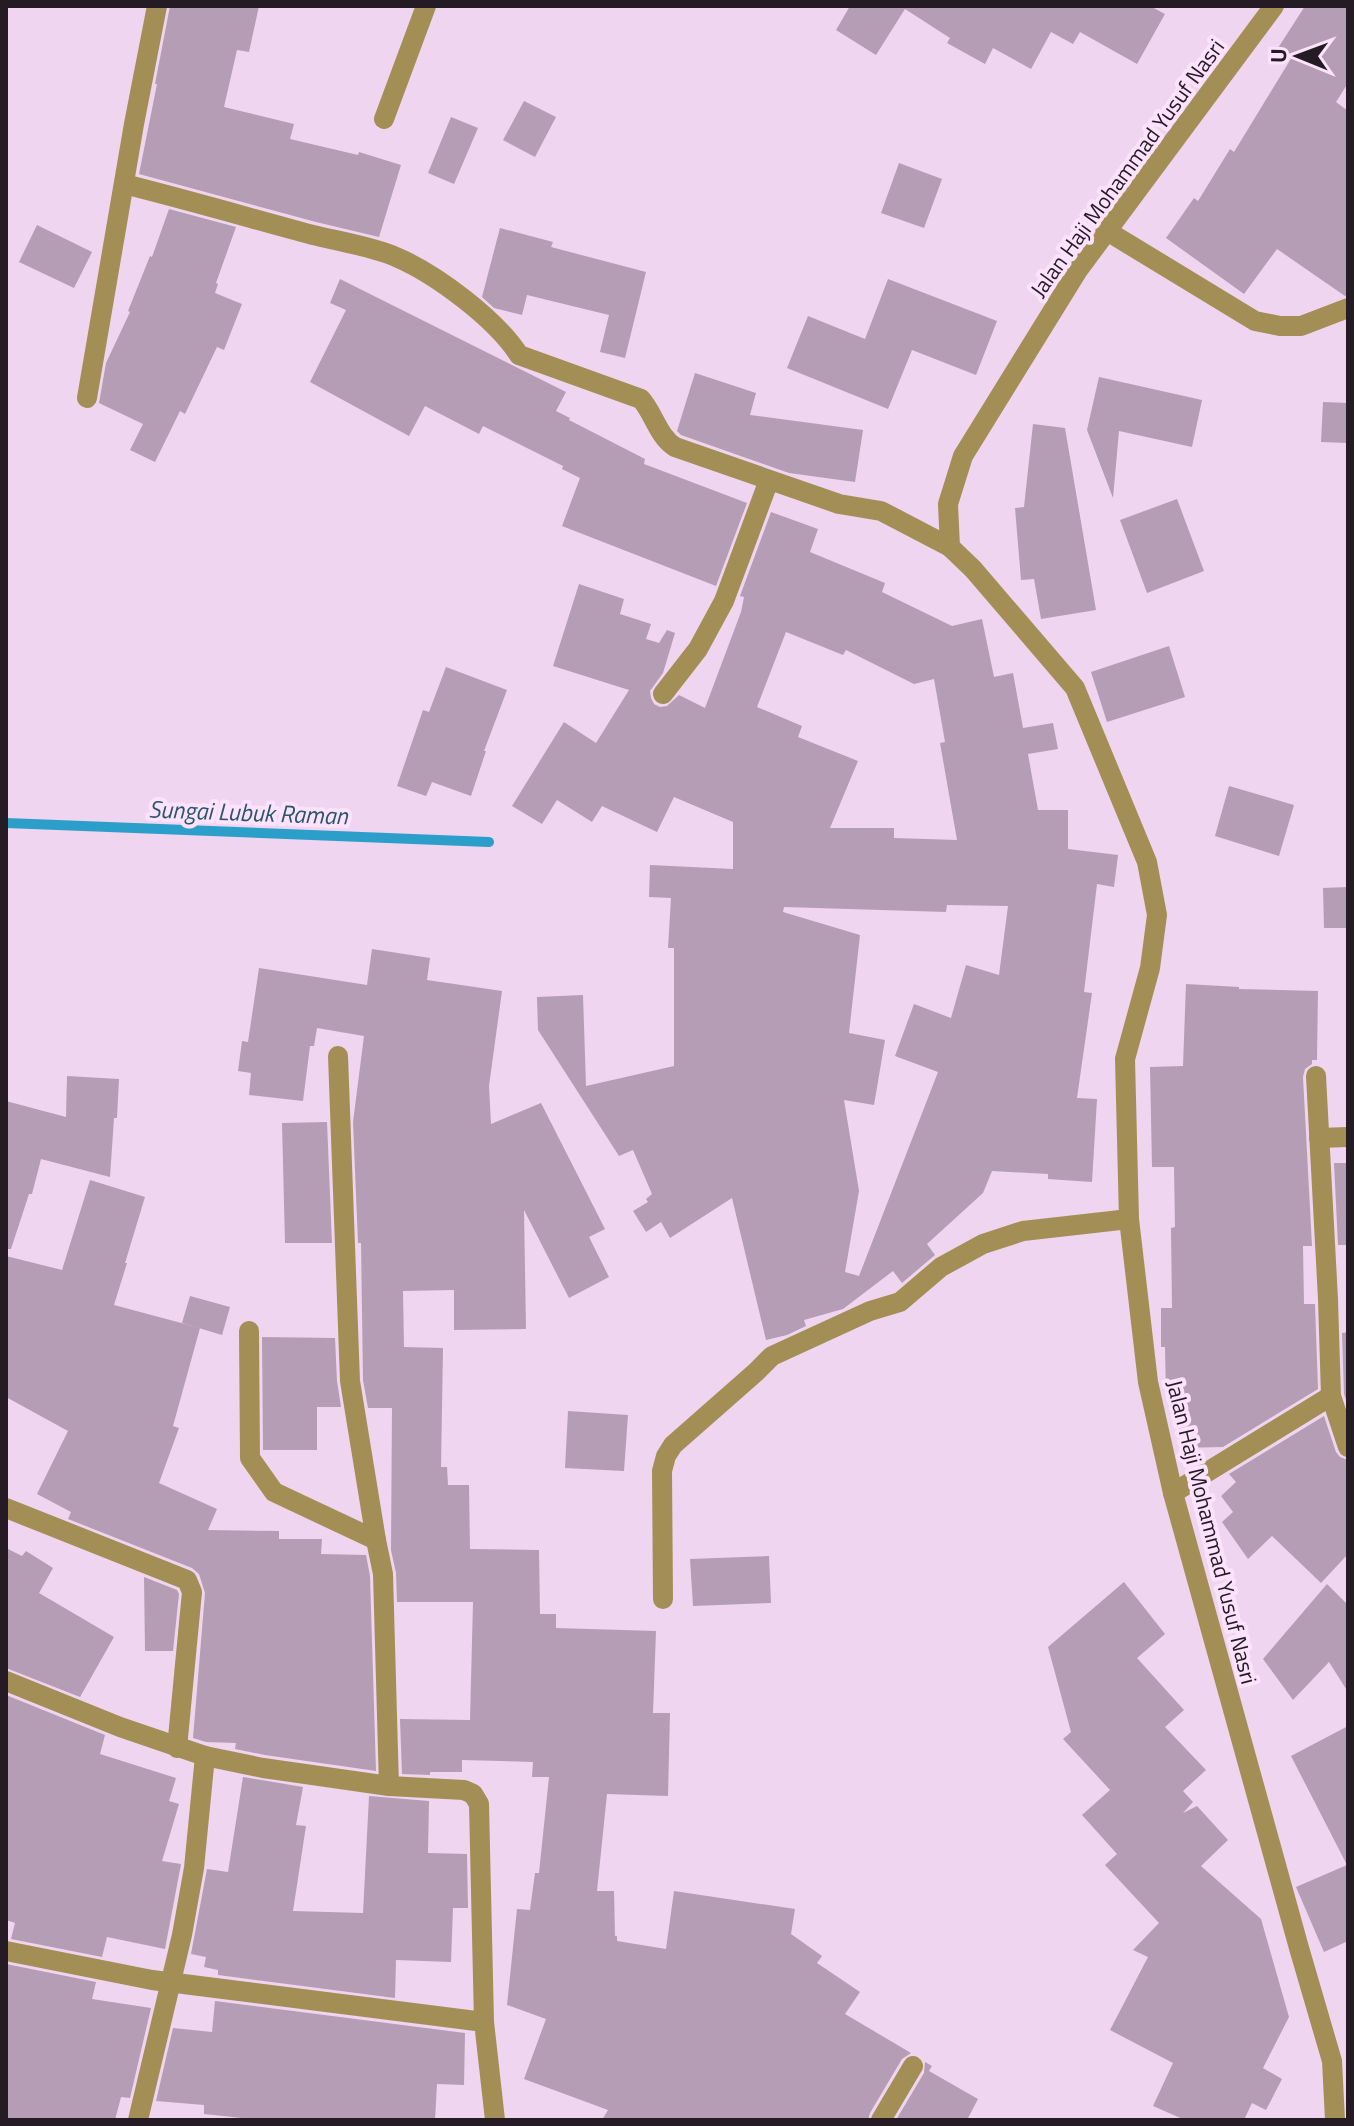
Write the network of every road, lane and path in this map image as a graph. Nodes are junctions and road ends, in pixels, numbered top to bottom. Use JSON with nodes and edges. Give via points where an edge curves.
{"nodes":[{"id":1,"x":157,"y":6,"type":"edge"},
{"id":2,"x":426,"y":6,"type":"edge"},
{"id":3,"x":1269,"y":8,"type":"edge"},
{"id":4,"x":384,"y":119,"type":"dead end"},
{"id":5,"x":124,"y":184,"type":"junction"},
{"id":6,"x":1107,"y":231,"type":"junction"},
{"id":7,"x":1348,"y":308,"type":"edge"},
{"id":8,"x":87,"y":398,"type":"dead end"},
{"id":9,"x":769,"y":480,"type":"junction"},
{"id":10,"x":950,"y":547,"type":"junction"},
{"id":11,"x":663,"y":694,"type":"dead end"},
{"id":12,"x":338,"y":1056,"type":"dead end"},
{"id":13,"x":1316,"y":1076,"type":"dead end"},
{"id":14,"x":1348,"y":1137,"type":"edge"},
{"id":15,"x":1319,"y":1138,"type":"junction"},
{"id":16,"x":1129,"y":1219,"type":"junction"},
{"id":17,"x":1338,"y":1300,"type":"edge"},
{"id":18,"x":249,"y":1331,"type":"dead end"},
{"id":19,"x":1331,"y":1396,"type":"junction"},
{"id":20,"x":1348,"y":1447,"type":"edge"},
{"id":21,"x":1173,"y":1493,"type":"junction"},
{"id":22,"x":6,"y":1508,"type":"edge"},
{"id":23,"x":376,"y":1540,"type":"junction"},
{"id":24,"x":663,"y":1599,"type":"dead end"},
{"id":25,"x":6,"y":1681,"type":"edge"},
{"id":26,"x":177,"y":1748,"type":"junction"},
{"id":27,"x":205,"y":1756,"type":"junction"},
{"id":28,"x":389,"y":1786,"type":"junction"},
{"id":29,"x":6,"y":1951,"type":"edge"},
{"id":30,"x":170,"y":1982,"type":"junction"},
{"id":31,"x":484,"y":2022,"type":"junction"},
{"id":32,"x":913,"y":2066,"type":"dead end"},
{"id":33,"x":1348,"y":2108,"type":"edge"},
{"id":34,"x":138,"y":2120,"type":"edge"},
{"id":35,"x":495,"y":2120,"type":"edge"},
{"id":36,"x":881,"y":2120,"type":"edge"},
{"id":37,"x":1335,"y":2120,"type":"edge"}],
"edges":[{"from":1,"to":5,"type":"street"},
{"from":2,"to":4,"type":"street"},
{"from":3,"to":6,"type":"street","name":"Jalan Haji Mohammad Yusuf Nasri"},
{"from":5,"to":8,"type":"street"},
{"from":5,"to":9,"type":"street","via":[[396,256],[451,288],[500,330],[519,355],[641,399],[675,447]]},
{"from":6,"to":7,"type":"street","via":[[1255,321],[1301,326]]},
{"from":6,"to":10,"type":"street","name":"Jalan Haji Mohammad Yusuf Nasri","via":[[963,456],[948,504]]},
{"from":9,"to":10,"type":"street","via":[[839,504],[881,511]]},
{"from":9,"to":11,"type":"street","via":[[724,601],[698,649]]},
{"from":10,"to":16,"type":"street","name":"Jalan Haji Mohammad Yusuf Nasri","via":[[1075,688],[1147,862],[1157,915],[1150,968],[1125,1059]]},
{"from":12,"to":23,"type":"street","via":[[350,1381]]},
{"from":13,"to":15,"type":"street"},
{"from":14,"to":15,"type":"street"},
{"from":15,"to":17,"type":"street"},
{"from":16,"to":21,"type":"street","name":"Jalan Haji Mohammad Yusuf Nasri","via":[[1148,1382]]},
{"from":16,"to":24,"type":"street","via":[[1023,1231],[983,1244],[941,1267],[900,1302],[772,1356],[666,1456]]},
{"from":17,"to":19,"type":"street"},
{"from":18,"to":23,"type":"street","via":[[250,1458],[274,1492]]},
{"from":19,"to":20,"type":"street"},
{"from":19,"to":21,"type":"street"},
{"from":21,"to":37,"type":"street","name":"Jalan Haji Mohammad Yusuf Nasri","via":[[1332,2061]]},
{"from":22,"to":26,"type":"street","via":[[187,1580],[192,1592]]},
{"from":23,"to":28,"type":"street","via":[[383,1574]]},
{"from":25,"to":26,"type":"street"},
{"from":26,"to":27,"type":"street"},
{"from":27,"to":28,"type":"street"},
{"from":27,"to":30,"type":"street","via":[[194,1868]]},
{"from":28,"to":31,"type":"street","via":[[464,1790],[479,1804]]},
{"from":29,"to":30,"type":"street"},
{"from":30,"to":31,"type":"street"},
{"from":30,"to":34,"type":"street"},
{"from":31,"to":35,"type":"street"},
{"from":32,"to":36,"type":"street"},
{"from":33,"to":37,"type":"street"}]}
